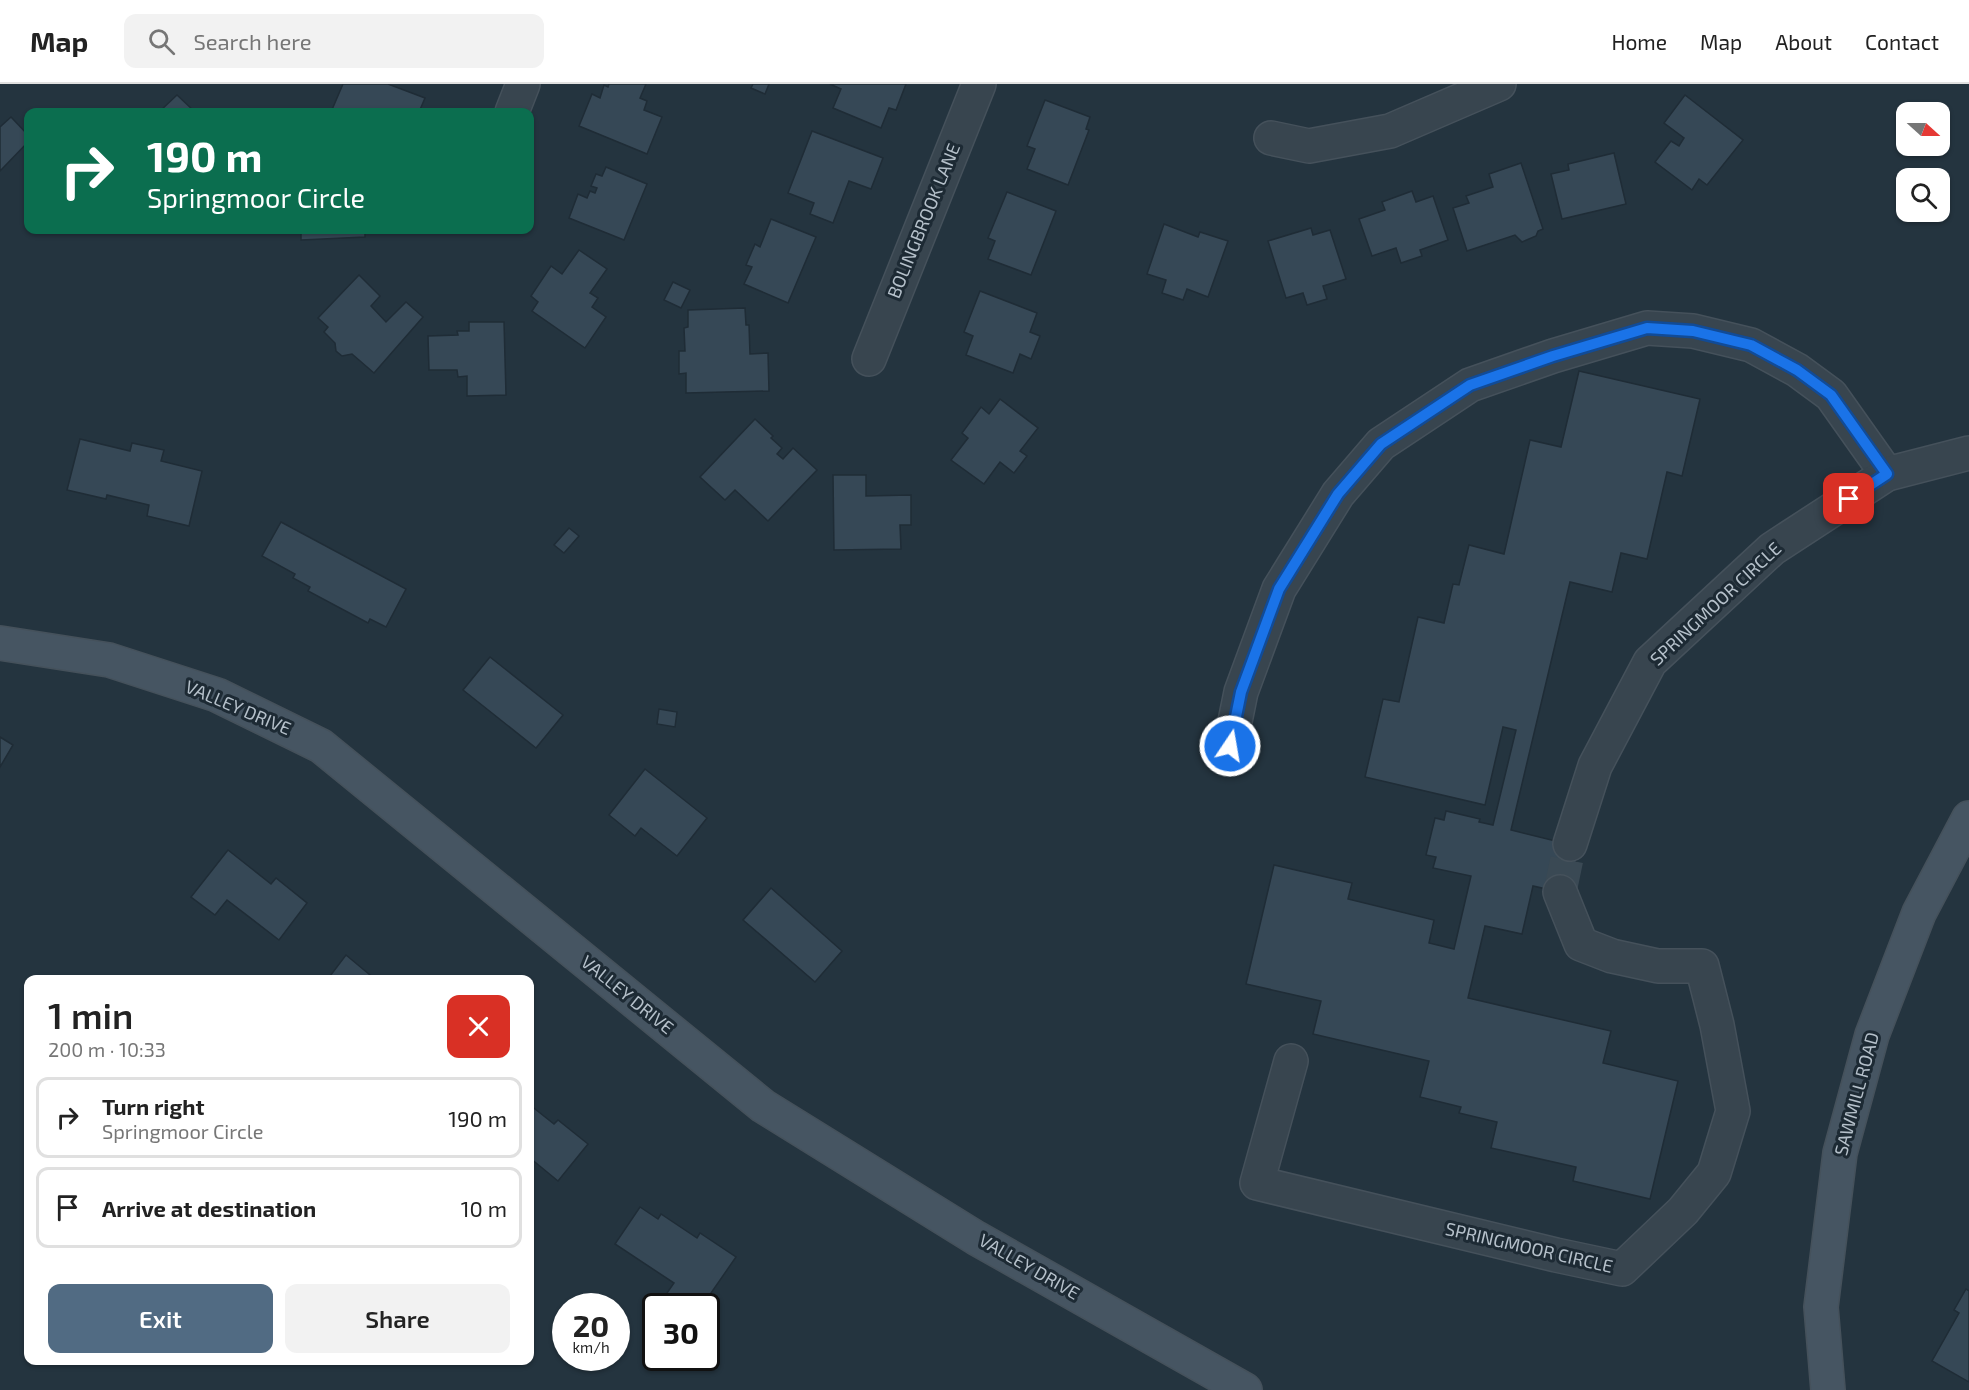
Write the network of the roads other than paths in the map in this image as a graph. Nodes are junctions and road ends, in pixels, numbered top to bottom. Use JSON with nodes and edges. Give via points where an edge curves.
{"nodes":[{"id":1,"x":523,"y":84,"type":"edge"},
{"id":2,"x":979,"y":84,"type":"edge"},
{"id":3,"x":1499,"y":84,"type":"edge"},
{"id":4,"x":514,"y":108,"type":"edge"},
{"id":5,"x":1271,"y":138,"type":"dead end"},
{"id":6,"x":869,"y":359,"type":"dead end"},
{"id":7,"x":1969,"y":453,"type":"edge"},
{"id":8,"x":1887,"y":474,"type":"junction"},
{"id":9,"x":0,"y":643,"type":"edge"},
{"id":10,"x":1230,"y":746,"type":"dead end"},
{"id":11,"x":1969,"y":818,"type":"edge"},
{"id":12,"x":1570,"y":844,"type":"tunnel mouth"},
{"id":13,"x":1560,"y":892,"type":"tunnel mouth"},
{"id":14,"x":1292,"y":1061,"type":"dead end"},
{"id":15,"x":1228,"y":1386,"type":"edge"},
{"id":16,"x":1828,"y":1390,"type":"edge"}],
"edges":[{"from":1,"to":4,"type":"street"},
{"from":2,"to":6,"type":"street","name":"BOLINGBROOK LANE"},
{"from":3,"to":5,"type":"street","via":[[1389,131],[1309,146]]},
{"from":7,"to":8,"type":"street","name":"SPRINGMOOR CIRCLE"},
{"from":8,"to":10,"type":"street","via":[[1831,395],[1797,370],[1751,345],[1693,331],[1647,328],[1470,385],[1381,444],[1338,494],[1279,589],[1241,692]]},
{"from":8,"to":12,"type":"street","name":"SPRINGMOOR CIRCLE","via":[[1772,549],[1650,662],[1594,766]]},
{"from":9,"to":15,"type":"street","name":"VALLEY DRIVE","via":[[110,660],[217,695],[321,746],[763,1106],[976,1238]]},
{"from":11,"to":16,"type":"street","name":"SAWMILL ROAD","via":[[1919,913],[1872,1035],[1840,1153],[1821,1307]]},
{"from":13,"to":14,"type":"street","name":"SPRINGMOOR CIRCLE","via":[[1581,944],[1612,956],[1658,966],[1702,966],[1733,1111],[1714,1173],[1683,1211],[1622,1269],[1257,1183]]}]}
